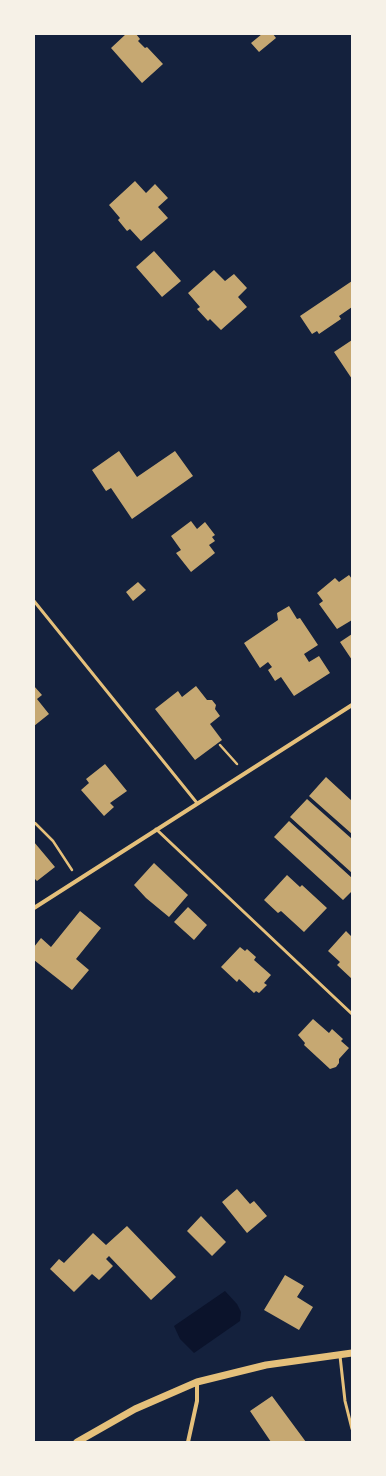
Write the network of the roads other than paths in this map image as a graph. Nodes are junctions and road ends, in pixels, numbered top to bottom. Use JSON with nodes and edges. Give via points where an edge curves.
{"nodes":[{"id":1,"x":34,"y":601,"type":"edge"},
{"id":2,"x":352,"y":705,"type":"edge"},
{"id":3,"x":197,"y":803,"type":"junction"},
{"id":4,"x":156,"y":829,"type":"junction"},
{"id":5,"x":34,"y":908,"type":"edge"},
{"id":6,"x":352,"y":1014,"type":"edge"},
{"id":7,"x":352,"y":1353,"type":"edge"},
{"id":8,"x":340,"y":1356,"type":"junction"},
{"id":9,"x":197,"y":1382,"type":"junction"},
{"id":10,"x":352,"y":1429,"type":"edge"},
{"id":11,"x":77,"y":1442,"type":"edge"},
{"id":12,"x":188,"y":1442,"type":"edge"}],
"edges":[{"from":1,"to":3,"type":"lane"},
{"from":2,"to":3,"type":"street"},
{"from":3,"to":4,"type":"street"},
{"from":4,"to":5,"type":"street"},
{"from":4,"to":6,"type":"lane"},
{"from":7,"to":8,"type":"street"},
{"from":8,"to":9,"type":"street","via":[[266,1365]]},
{"from":8,"to":10,"type":"lane","via":[[345,1401]]},
{"from":9,"to":11,"type":"street","via":[[135,1409]]},
{"from":9,"to":12,"type":"street","via":[[197,1401]]}]}
